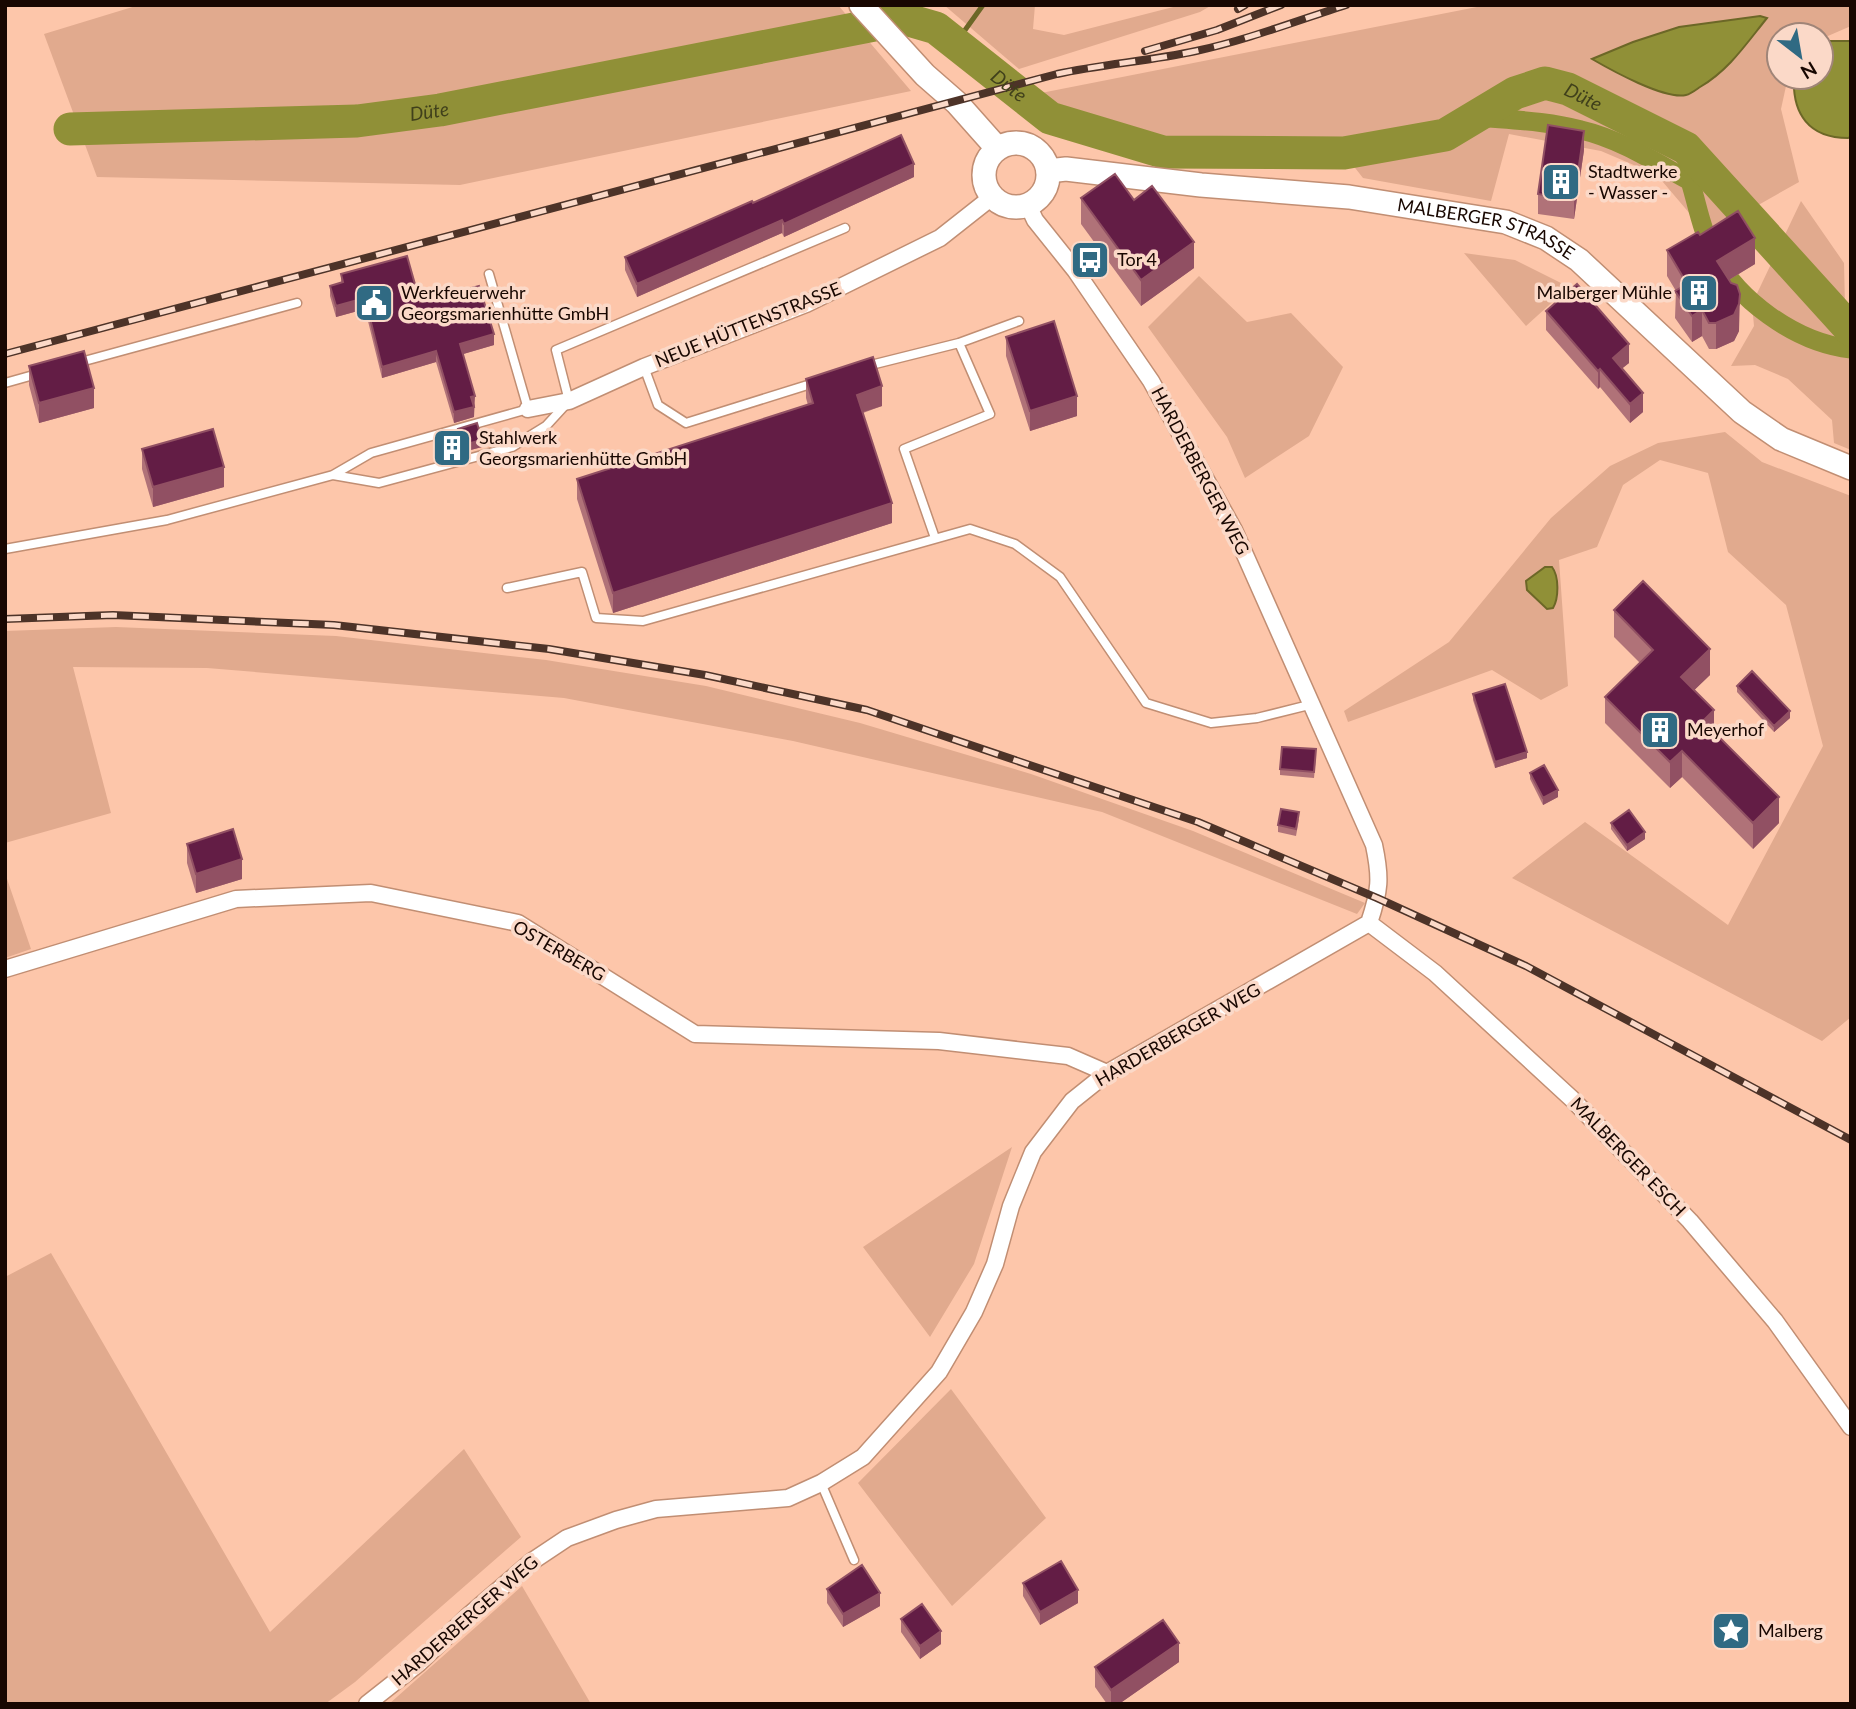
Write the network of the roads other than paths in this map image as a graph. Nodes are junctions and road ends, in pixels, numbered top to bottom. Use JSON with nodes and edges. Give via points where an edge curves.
{"nodes":[{"id":1,"x":861,"y":6,"type":"edge"},
{"id":2,"x":997,"y":148,"type":"junction"},
{"id":3,"x":1048,"y":171,"type":"junction"},
{"id":4,"x":992,"y":197,"type":"junction"},
{"id":5,"x":1028,"y":205,"type":"junction"},
{"id":6,"x":845,"y":228,"type":"dead end"},
{"id":7,"x":489,"y":274,"type":"dead end"},
{"id":8,"x":297,"y":303,"type":"dead end"},
{"id":9,"x":1020,"y":321,"type":"dead end"},
{"id":10,"x":959,"y":343,"type":"junction"},
{"id":11,"x":71,"y":365,"type":"edge"},
{"id":12,"x":644,"y":367,"type":"junction"},
{"id":13,"x":862,"y":368,"type":"edge"},
{"id":14,"x":45,"y":372,"type":"edge"},
{"id":15,"x":827,"y":379,"type":"edge"},
{"id":16,"x":5,"y":383,"type":"edge"},
{"id":17,"x":569,"y":401,"type":"junction"},
{"id":18,"x":528,"y":409,"type":"junction"},
{"id":19,"x":1851,"y":468,"type":"edge"},
{"id":20,"x":333,"y":475,"type":"junction"},
{"id":21,"x":935,"y":538,"type":"junction"},
{"id":22,"x":5,"y":549,"type":"edge"},
{"id":23,"x":508,"y":588,"type":"dead end"},
{"id":24,"x":1313,"y":704,"type":"junction"},
{"id":25,"x":1369,"y":923,"type":"junction"},
{"id":26,"x":5,"y":969,"type":"edge"},
{"id":27,"x":1107,"y":1073,"type":"junction"},
{"id":28,"x":1851,"y":1427,"type":"edge"},
{"id":29,"x":821,"y":1483,"type":"junction"},
{"id":30,"x":855,"y":1560,"type":"dead end"},
{"id":31,"x":367,"y":1704,"type":"edge"}],
"edges":[{"from":1,"to":2,"type":"street"},
{"from":2,"to":3,"type":"street","via":[[1019,142],[1029,145],[1045,160]]},
{"from":2,"to":4,"type":"street","via":[[983,175]]},
{"from":3,"to":5,"type":"street","via":[[1044,191]]},
{"from":3,"to":19,"type":"street","name":"MALBERGER STRASSE","via":[[1066,169],[1201,186],[1349,197],[1506,222],[1546,238],[1579,260],[1742,412],[1781,439]]},
{"from":4,"to":5,"type":"street","via":[[1007,206]]},
{"from":4,"to":12,"type":"street","name":"NEUE HÜTTENSTRASSE","via":[[940,238],[806,304]]},
{"from":5,"to":24,"type":"street","name":"HARDERBERGER WEG","via":[[1151,380],[1234,530]]},
{"from":6,"to":17,"type":"lane","via":[[556,350]]},
{"from":7,"to":18,"type":"lane"},
{"from":8,"to":11,"type":"lane"},
{"from":9,"to":10,"type":"lane"},
{"from":10,"to":13,"type":"lane"},
{"from":10,"to":21,"type":"lane","via":[[990,414],[904,449]]},
{"from":12,"to":15,"type":"lane","via":[[658,404],[686,424]]},
{"from":12,"to":17,"type":"street","name":"NEUE HÜTTENSTRASSE"},
{"from":14,"to":16,"type":"lane"},
{"from":17,"to":18,"type":"street","name":"NEUE HÜTTENSTRASSE"},
{"from":17,"to":20,"type":"lane","name":"NEUE HÜTTENSTRASSE","via":[[545,426],[512,447],[379,483]]},
{"from":18,"to":20,"type":"lane","name":"NEUE HÜTTENSTRASSE","via":[[371,453]]},
{"from":20,"to":22,"type":"lane","name":"NEUE HÜTTENSTRASSE","via":[[167,520]]},
{"from":21,"to":23,"type":"lane","via":[[643,621],[596,618],[582,572]]},
{"from":21,"to":24,"type":"lane","via":[[970,528],[1033,555],[1060,577],[1146,703],[1211,723],[1257,718]]},
{"from":24,"to":25,"type":"street","name":"HARDERBERGER WEG","via":[[1374,845],[1380,873]]},
{"from":25,"to":27,"type":"street","name":"HARDERBERGER WEG"},
{"from":25,"to":28,"type":"street","name":"MALBERGER ESCH","via":[[1435,973],[1563,1090],[1690,1221],[1775,1321]]},
{"from":26,"to":27,"type":"street","name":"OSTERBERG","via":[[236,899],[371,893],[518,923],[695,1034],[939,1041],[1068,1056]]},
{"from":27,"to":29,"type":"street","name":"HARDERBERGER WEG","via":[[1072,1101],[1033,1152],[995,1264],[939,1372],[863,1457]]},
{"from":29,"to":30,"type":"lane"},
{"from":29,"to":31,"type":"street","name":"HARDERBERGER WEG","via":[[788,1498],[656,1509],[567,1538],[531,1562]]}]}
